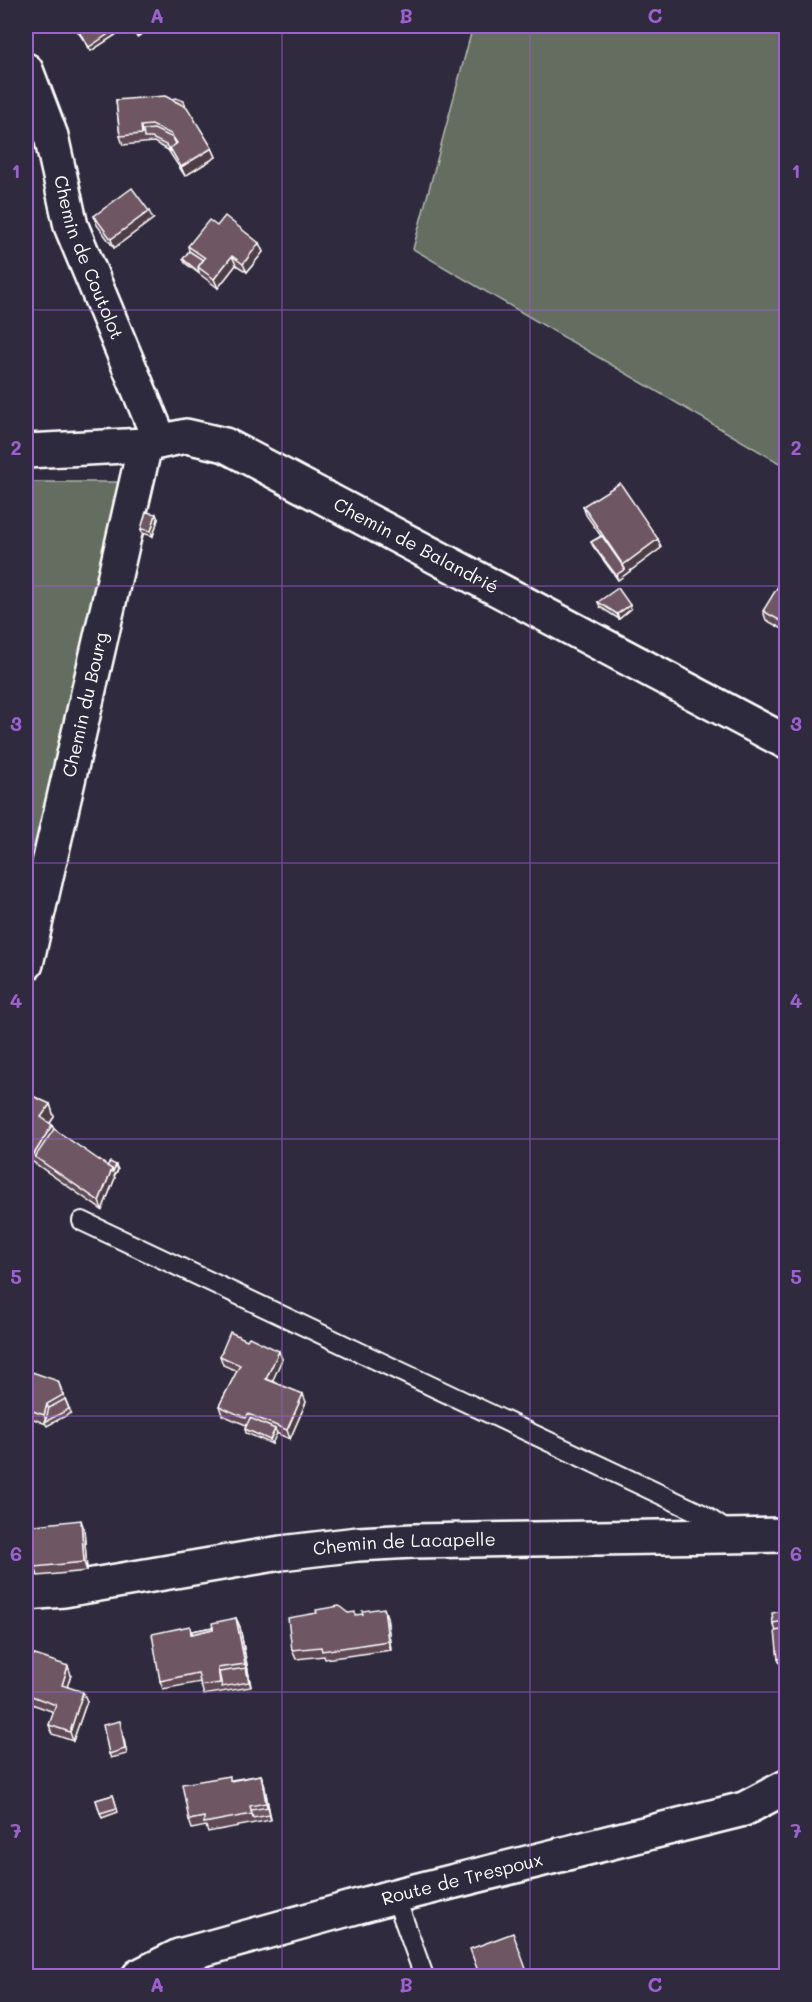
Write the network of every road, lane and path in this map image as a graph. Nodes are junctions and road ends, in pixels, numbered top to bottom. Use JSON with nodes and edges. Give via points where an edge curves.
{"nodes":[{"id":1,"x":26,"y":70,"type":"edge"},
{"id":2,"x":153,"y":443,"type":"junction"},
{"id":3,"x":26,"y":452,"type":"edge"},
{"id":4,"x":786,"y":741,"type":"edge"},
{"id":5,"x":26,"y":964,"type":"edge"},
{"id":6,"x":82,"y":1221,"type":"dead end"},
{"id":7,"x":786,"y":1535,"type":"edge"},
{"id":8,"x":735,"y":1536,"type":"junction"},
{"id":9,"x":26,"y":1593,"type":"edge"},
{"id":10,"x":786,"y":1787,"type":"edge"},
{"id":11,"x":395,"y":1896,"type":"junction"},
{"id":12,"x":139,"y":1977,"type":"edge"},
{"id":13,"x":424,"y":1977,"type":"edge"}],
"edges":[{"from":1,"to":2,"type":"street","name":"Chemin de Coutolot","via":[[51,136],[71,226]]},
{"from":2,"to":3,"type":"street","name":"Chemin de Balandrié"},
{"from":2,"to":4,"type":"street","name":"Chemin de Balandrié","via":[[186,436],[225,445]]},
{"from":2,"to":5,"type":"street","name":"Chemin du Bourg"},
{"from":6,"to":8,"type":"lane","via":[[702,1514]]},
{"from":7,"to":8,"type":"street","name":"Chemin de Lacapelle"},
{"from":8,"to":9,"type":"street","name":"Chemin de Lacapelle","via":[[358,1544]]},
{"from":10,"to":11,"type":"street","name":"Route de Trespoux","via":[[744,1809]]},
{"from":11,"to":12,"type":"street","name":"Route de Trespoux","via":[[179,1956]]},
{"from":11,"to":13,"type":"lane"}]}
